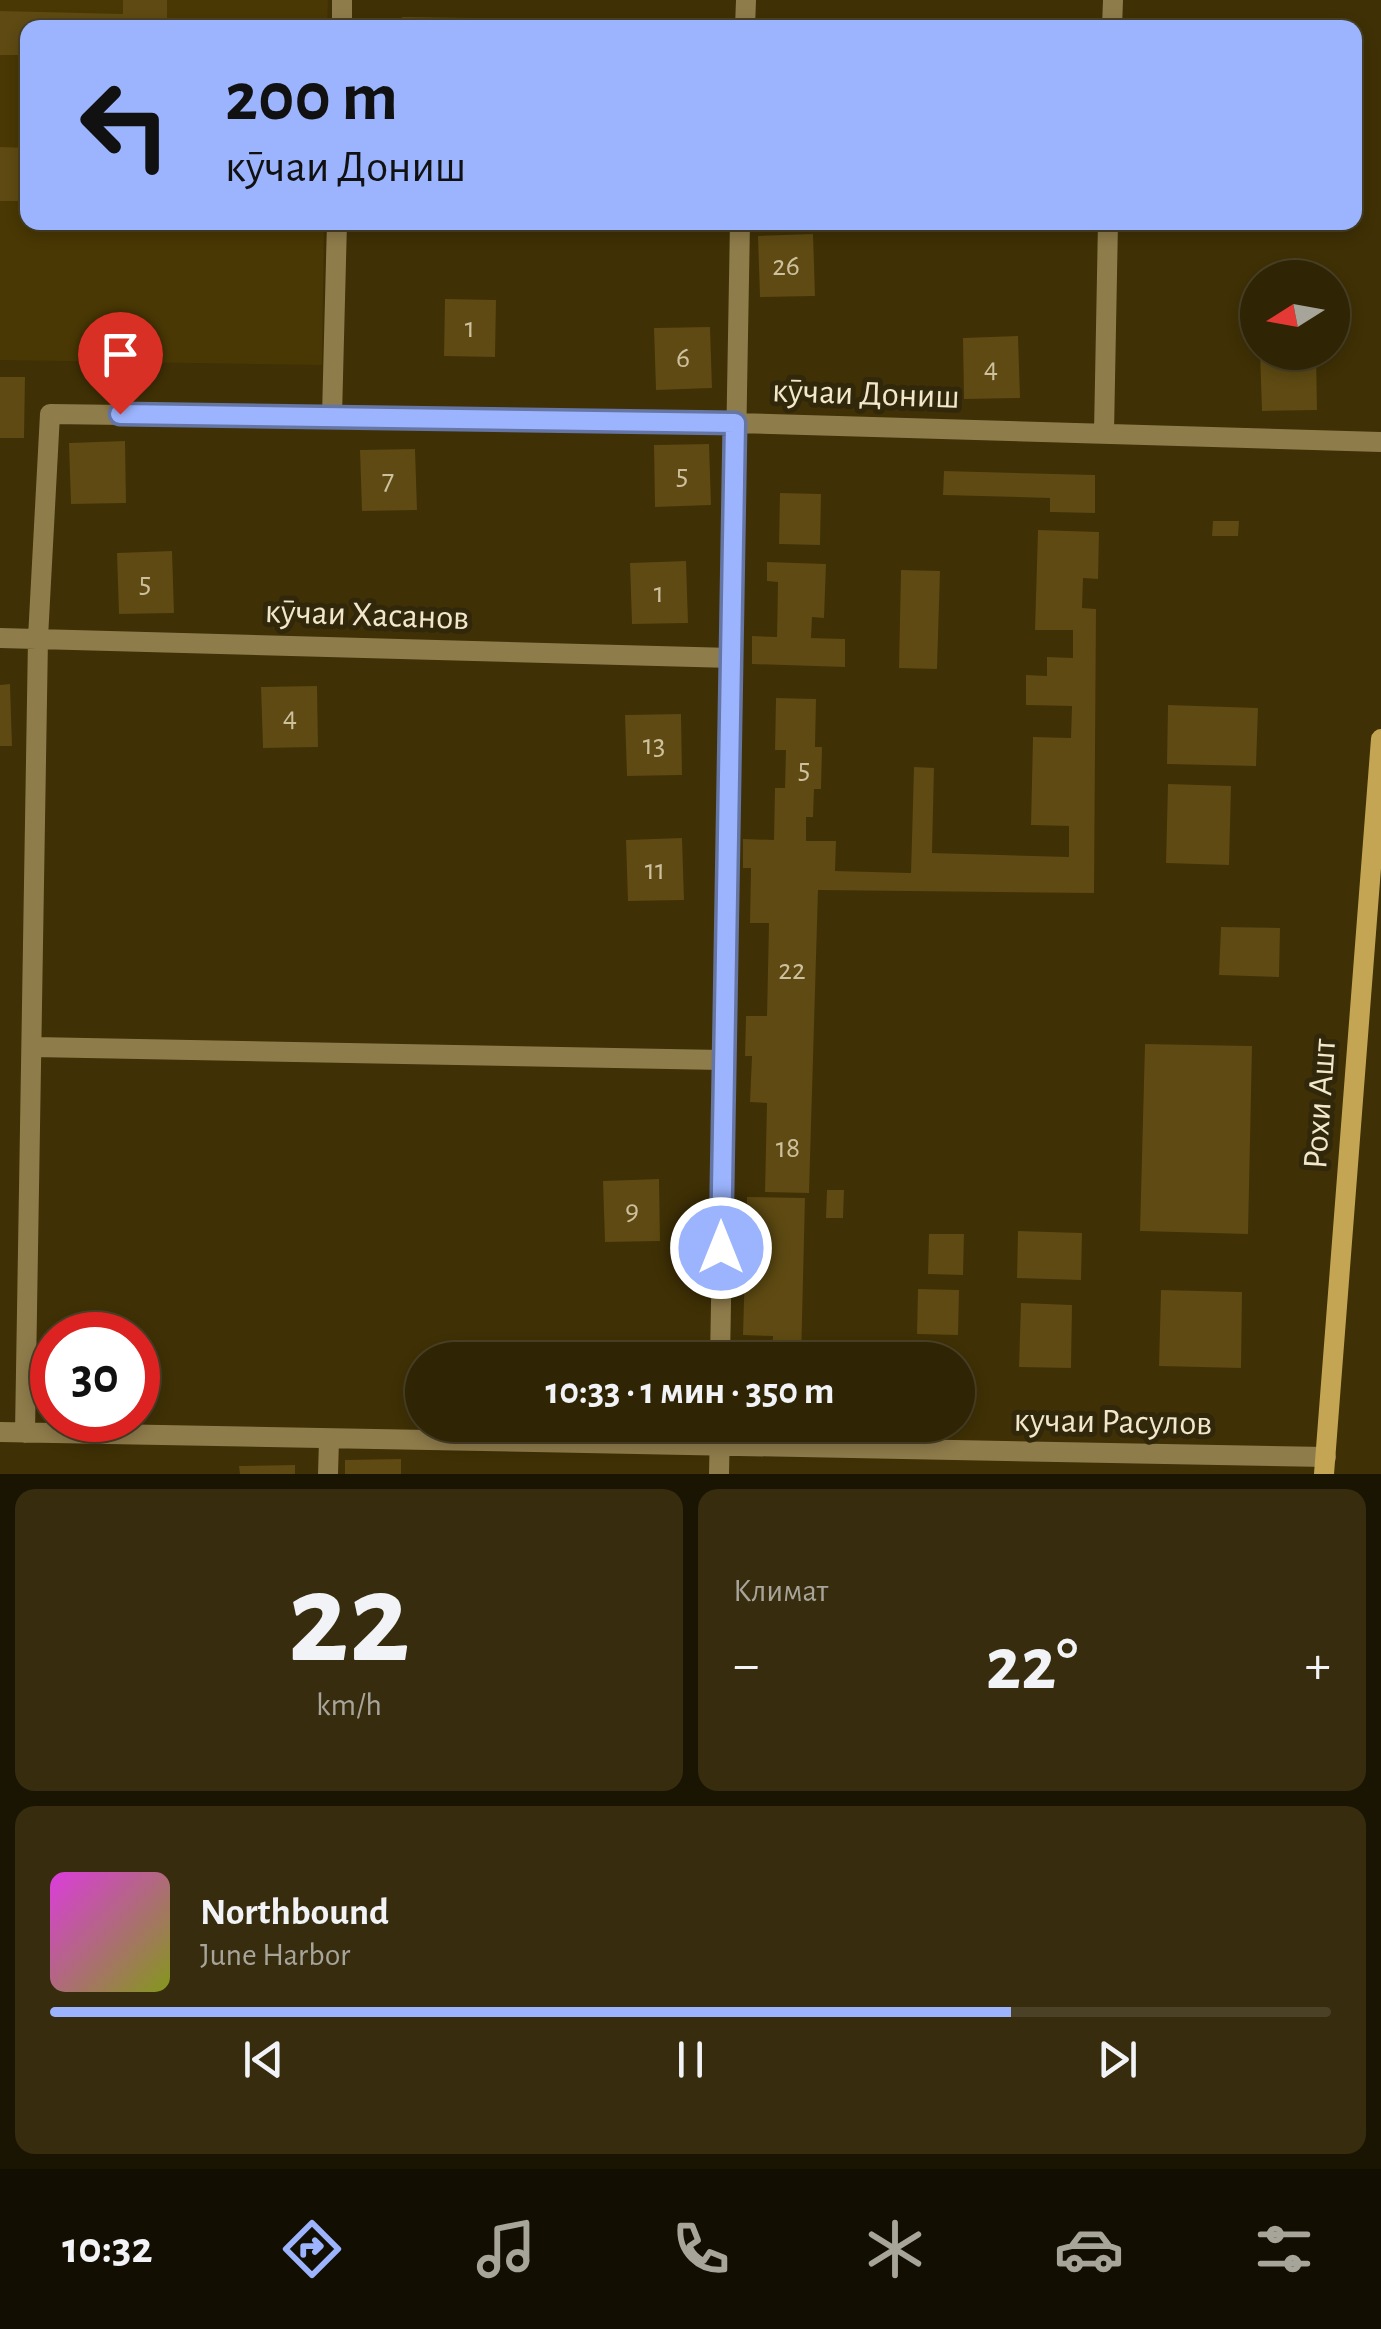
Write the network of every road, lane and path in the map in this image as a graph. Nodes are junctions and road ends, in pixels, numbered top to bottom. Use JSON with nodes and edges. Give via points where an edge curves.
{"nodes":[{"id":1,"x":337,"y":230,"type":"edge"},
{"id":2,"x":740,"y":230,"type":"edge"},
{"id":3,"x":1108,"y":230,"type":"edge"},
{"id":4,"x":332,"y":416,"type":"junction"},
{"id":5,"x":735,"y":423,"type":"junction"},
{"id":6,"x":1104,"y":434,"type":"junction"},
{"id":7,"x":1381,"y":442,"type":"edge"},
{"id":8,"x":0,"y":638,"type":"edge"},
{"id":9,"x":38,"y":638,"type":"junction"},
{"id":10,"x":732,"y":658,"type":"junction"},
{"id":11,"x":1381,"y":739,"type":"edge"},
{"id":12,"x":34,"y":1047,"type":"junction"},
{"id":13,"x":722,"y":1060,"type":"junction"},
{"id":14,"x":720,"y":1342,"type":"edge"},
{"id":15,"x":0,"y":1432,"type":"edge"},
{"id":16,"x":24,"y":1433,"type":"junction"},
{"id":17,"x":329,"y":1440,"type":"junction"},
{"id":18,"x":720,"y":1442,"type":"edge"},
{"id":19,"x":720,"y":1448,"type":"junction"},
{"id":20,"x":1129,"y":1464,"type":"edge"},
{"id":21,"x":1325,"y":1466,"type":"edge"},
{"id":22,"x":328,"y":1474,"type":"edge"},
{"id":23,"x":720,"y":1474,"type":"edge"}],
"edges":[{"from":1,"to":4,"type":"street"},
{"from":2,"to":5,"type":"street"},
{"from":3,"to":6,"type":"street"},
{"from":4,"to":5,"type":"street","name":"кӯчаи Дониш"},
{"from":4,"to":9,"type":"street","name":"кӯчаи Дониш","via":[[50,414]]},
{"from":5,"to":6,"type":"street","name":"кӯчаи Дониш"},
{"from":5,"to":10,"type":"street"},
{"from":6,"to":7,"type":"street","name":"кӯчаи Дониш"},
{"from":8,"to":9,"type":"street","name":"кӯчаи Хасанов"},
{"from":9,"to":10,"type":"street","name":"кӯчаи Хасанов"},
{"from":9,"to":12,"type":"street"},
{"from":10,"to":13,"type":"street"},
{"from":11,"to":21,"type":"main road","name":"Рохи Ашт"},
{"from":12,"to":13,"type":"street"},
{"from":12,"to":16,"type":"street"},
{"from":13,"to":14,"type":"street"},
{"from":15,"to":16,"type":"street","name":"кучаи Расулов"},
{"from":16,"to":17,"type":"street","name":"кучаи Расулов"},
{"from":17,"to":19,"type":"street","name":"кучаи Расулов"},
{"from":17,"to":22,"type":"street"},
{"from":18,"to":19,"type":"street"},
{"from":19,"to":20,"type":"street","name":"кучаи Расулов"},
{"from":19,"to":23,"type":"street"},
{"from":20,"to":21,"type":"street","name":"кучаи Расулов"}]}
